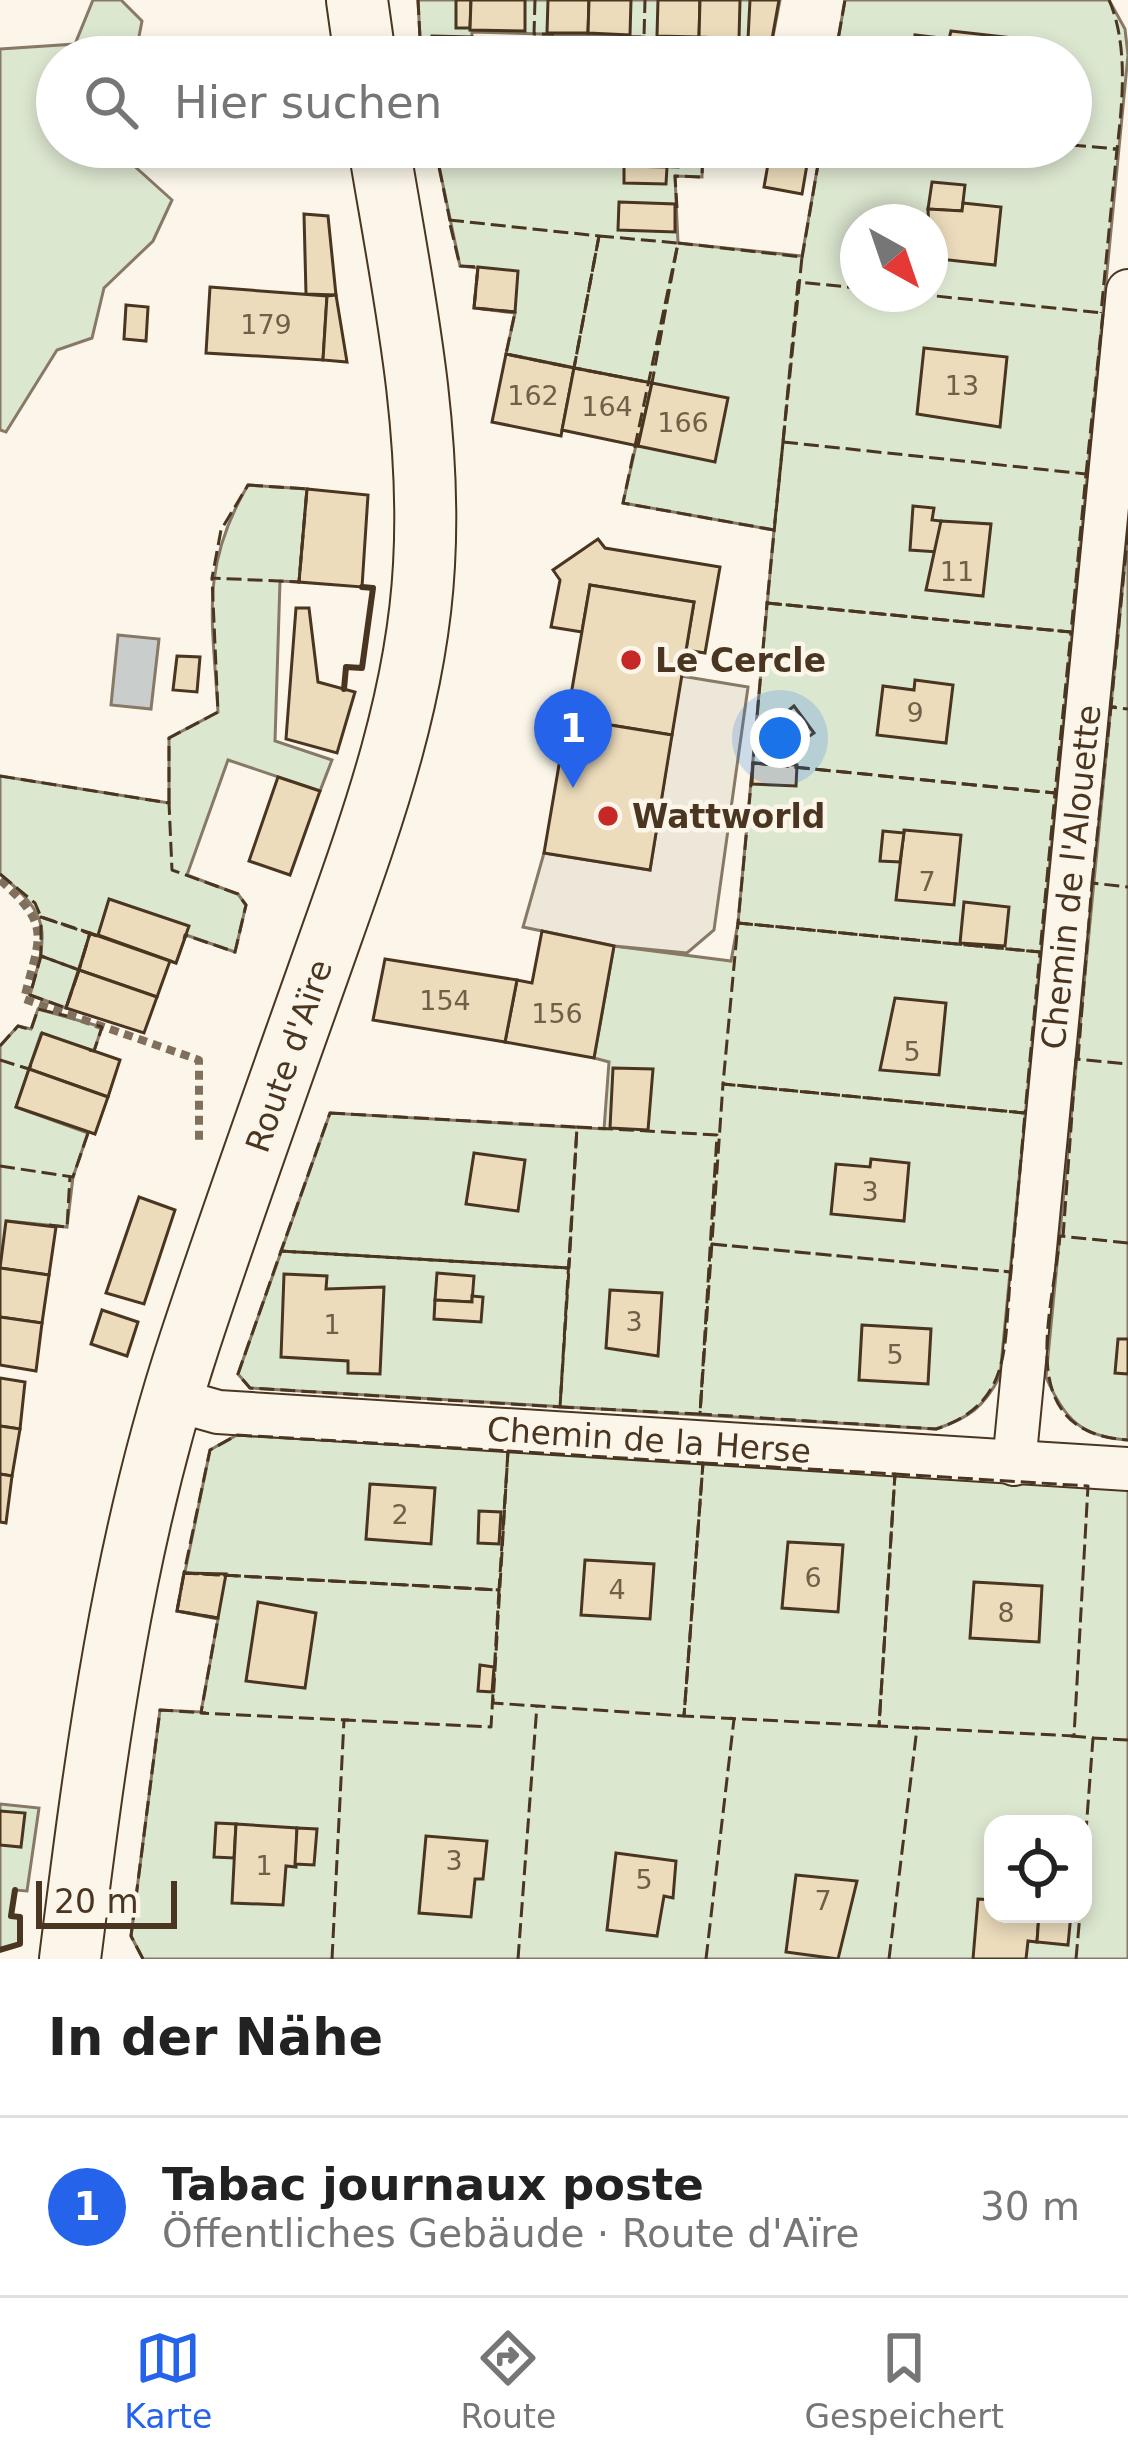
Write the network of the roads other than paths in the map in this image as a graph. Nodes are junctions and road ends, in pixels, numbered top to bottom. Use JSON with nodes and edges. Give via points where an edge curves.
{"nodes":[{"id":1,"x":357,"y":0,"type":"edge"},
{"id":2,"x":361,"y":36,"type":"edge"},
{"id":3,"x":383,"y":168,"type":"edge"},
{"id":4,"x":1128,"y":291,"type":"edge"},
{"id":5,"x":172,"y":1399,"type":"junction"},
{"id":6,"x":1014,"y":1464,"type":"junction"},
{"id":7,"x":1128,"y":1469,"type":"edge"},
{"id":8,"x":70,"y":1959,"type":"edge"}],
"edges":[{"from":1,"to":2,"type":"street"},
{"from":3,"to":5,"type":"street","name":"Route d'Aïre","via":[[423,437],[415,645],[386,778]]},
{"from":4,"to":6,"type":"street","name":"Chemin de l'Alouette"},
{"from":5,"to":6,"type":"street","name":"Chemin de la Herse","via":[[218,1412]]},
{"from":5,"to":8,"type":"street","name":"Route d'Aïre","via":[[110,1660]]},
{"from":6,"to":7,"type":"street","name":"Chemin de la Herse"}]}
